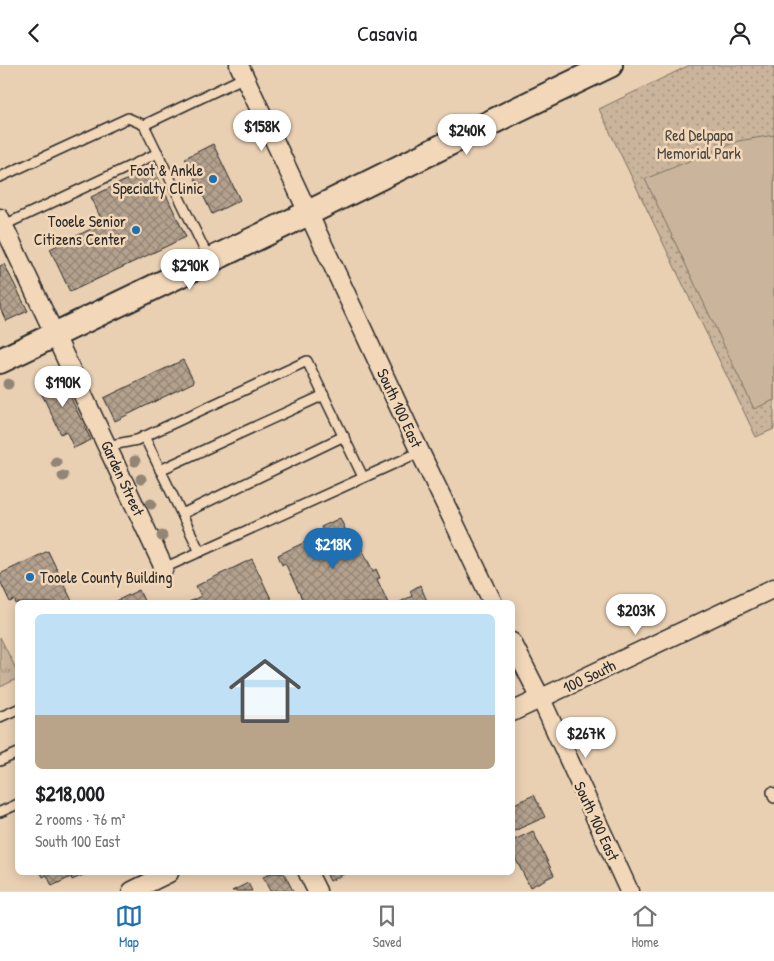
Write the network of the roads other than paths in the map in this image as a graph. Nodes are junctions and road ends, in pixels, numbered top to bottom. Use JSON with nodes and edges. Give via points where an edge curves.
{"nodes":[{"id":1,"x":610,"y":65,"type":"edge"},
{"id":2,"x":242,"y":71,"type":"edge"},
{"id":3,"x":144,"y":125,"type":"junction"},
{"id":4,"x":158,"y":153,"type":"junction"},
{"id":5,"x":0,"y":177,"type":"edge"},
{"id":6,"x":308,"y":213,"type":"junction"},
{"id":7,"x":1,"y":224,"type":"edge"},
{"id":8,"x":210,"y":261,"type":"junction"},
{"id":9,"x":55,"y":335,"type":"junction"},
{"id":10,"x":0,"y":361,"type":"edge"},
{"id":11,"x":324,"y":395,"type":"junction"},
{"id":12,"x":144,"y":436,"type":"junction"},
{"id":13,"x":344,"y":437,"type":"junction"},
{"id":14,"x":108,"y":446,"type":"junction"},
{"id":15,"x":420,"y":452,"type":"junction"},
{"id":16,"x":160,"y":470,"type":"junction"},
{"id":17,"x":363,"y":477,"type":"junction"},
{"id":18,"x":182,"y":515,"type":"junction"},
{"id":19,"x":200,"y":551,"type":"junction"},
{"id":20,"x":164,"y":568,"type":"joint"},
{"id":21,"x":774,"y":588,"type":"edge"},
{"id":22,"x":492,"y":600,"type":"edge"},
{"id":23,"x":515,"y":648,"type":"edge"},
{"id":24,"x":540,"y":699,"type":"junction"},
{"id":25,"x":15,"y":710,"type":"edge"},
{"id":26,"x":515,"y":711,"type":"edge"},
{"id":27,"x":0,"y":717,"type":"edge"},
{"id":28,"x":15,"y":754,"type":"edge"},
{"id":29,"x":0,"y":761,"type":"edge"},
{"id":30,"x":15,"y":805,"type":"edge"},
{"id":31,"x":0,"y":812,"type":"edge"},
{"id":32,"x":165,"y":875,"type":"edge"},
{"id":33,"x":309,"y":875,"type":"edge"},
{"id":34,"x":132,"y":891,"type":"edge"},
{"id":35,"x":317,"y":891,"type":"edge"},
{"id":36,"x":629,"y":891,"type":"edge"}],
"edges":[{"from":1,"to":6,"type":"street"},
{"from":2,"to":3,"type":"lane"},
{"from":2,"to":6,"type":"street","name":"South 100 East"},
{"from":3,"to":4,"type":"lane"},
{"from":3,"to":5,"type":"lane","via":[[128,118]]},
{"from":4,"to":7,"type":"lane"},
{"from":4,"to":8,"type":"lane"},
{"from":6,"to":8,"type":"street"},
{"from":6,"to":15,"type":"street","name":"South 100 East"},
{"from":7,"to":9,"type":"street","name":"Garden Street"},
{"from":8,"to":9,"type":"street"},
{"from":9,"to":10,"type":"street"},
{"from":9,"to":14,"type":"street","name":"Garden Street"},
{"from":11,"to":12,"type":"lane","via":[[307,361]]},
{"from":11,"to":13,"type":"lane"},
{"from":11,"to":16,"type":"lane"},
{"from":12,"to":14,"type":"lane"},
{"from":12,"to":16,"type":"lane"},
{"from":13,"to":17,"type":"lane"},
{"from":13,"to":18,"type":"lane"},
{"from":14,"to":20,"type":"street","name":"Garden Street"},
{"from":15,"to":17,"type":"lane"},
{"from":15,"to":22,"type":"street","name":"South 100 East"},
{"from":16,"to":18,"type":"lane"},
{"from":17,"to":19,"type":"lane"},
{"from":18,"to":19,"type":"lane"},
{"from":19,"to":20,"type":"lane"},
{"from":21,"to":24,"type":"street","name":"100 South"},
{"from":23,"to":24,"type":"street","name":"South 100 East"},
{"from":24,"to":26,"type":"street","name":"100 South"},
{"from":24,"to":36,"type":"street","name":"South 100 East"},
{"from":25,"to":27,"type":"lane"},
{"from":28,"to":29,"type":"lane"},
{"from":30,"to":31,"type":"lane"},
{"from":32,"to":34,"type":"street"},
{"from":33,"to":35,"type":"street"}]}
